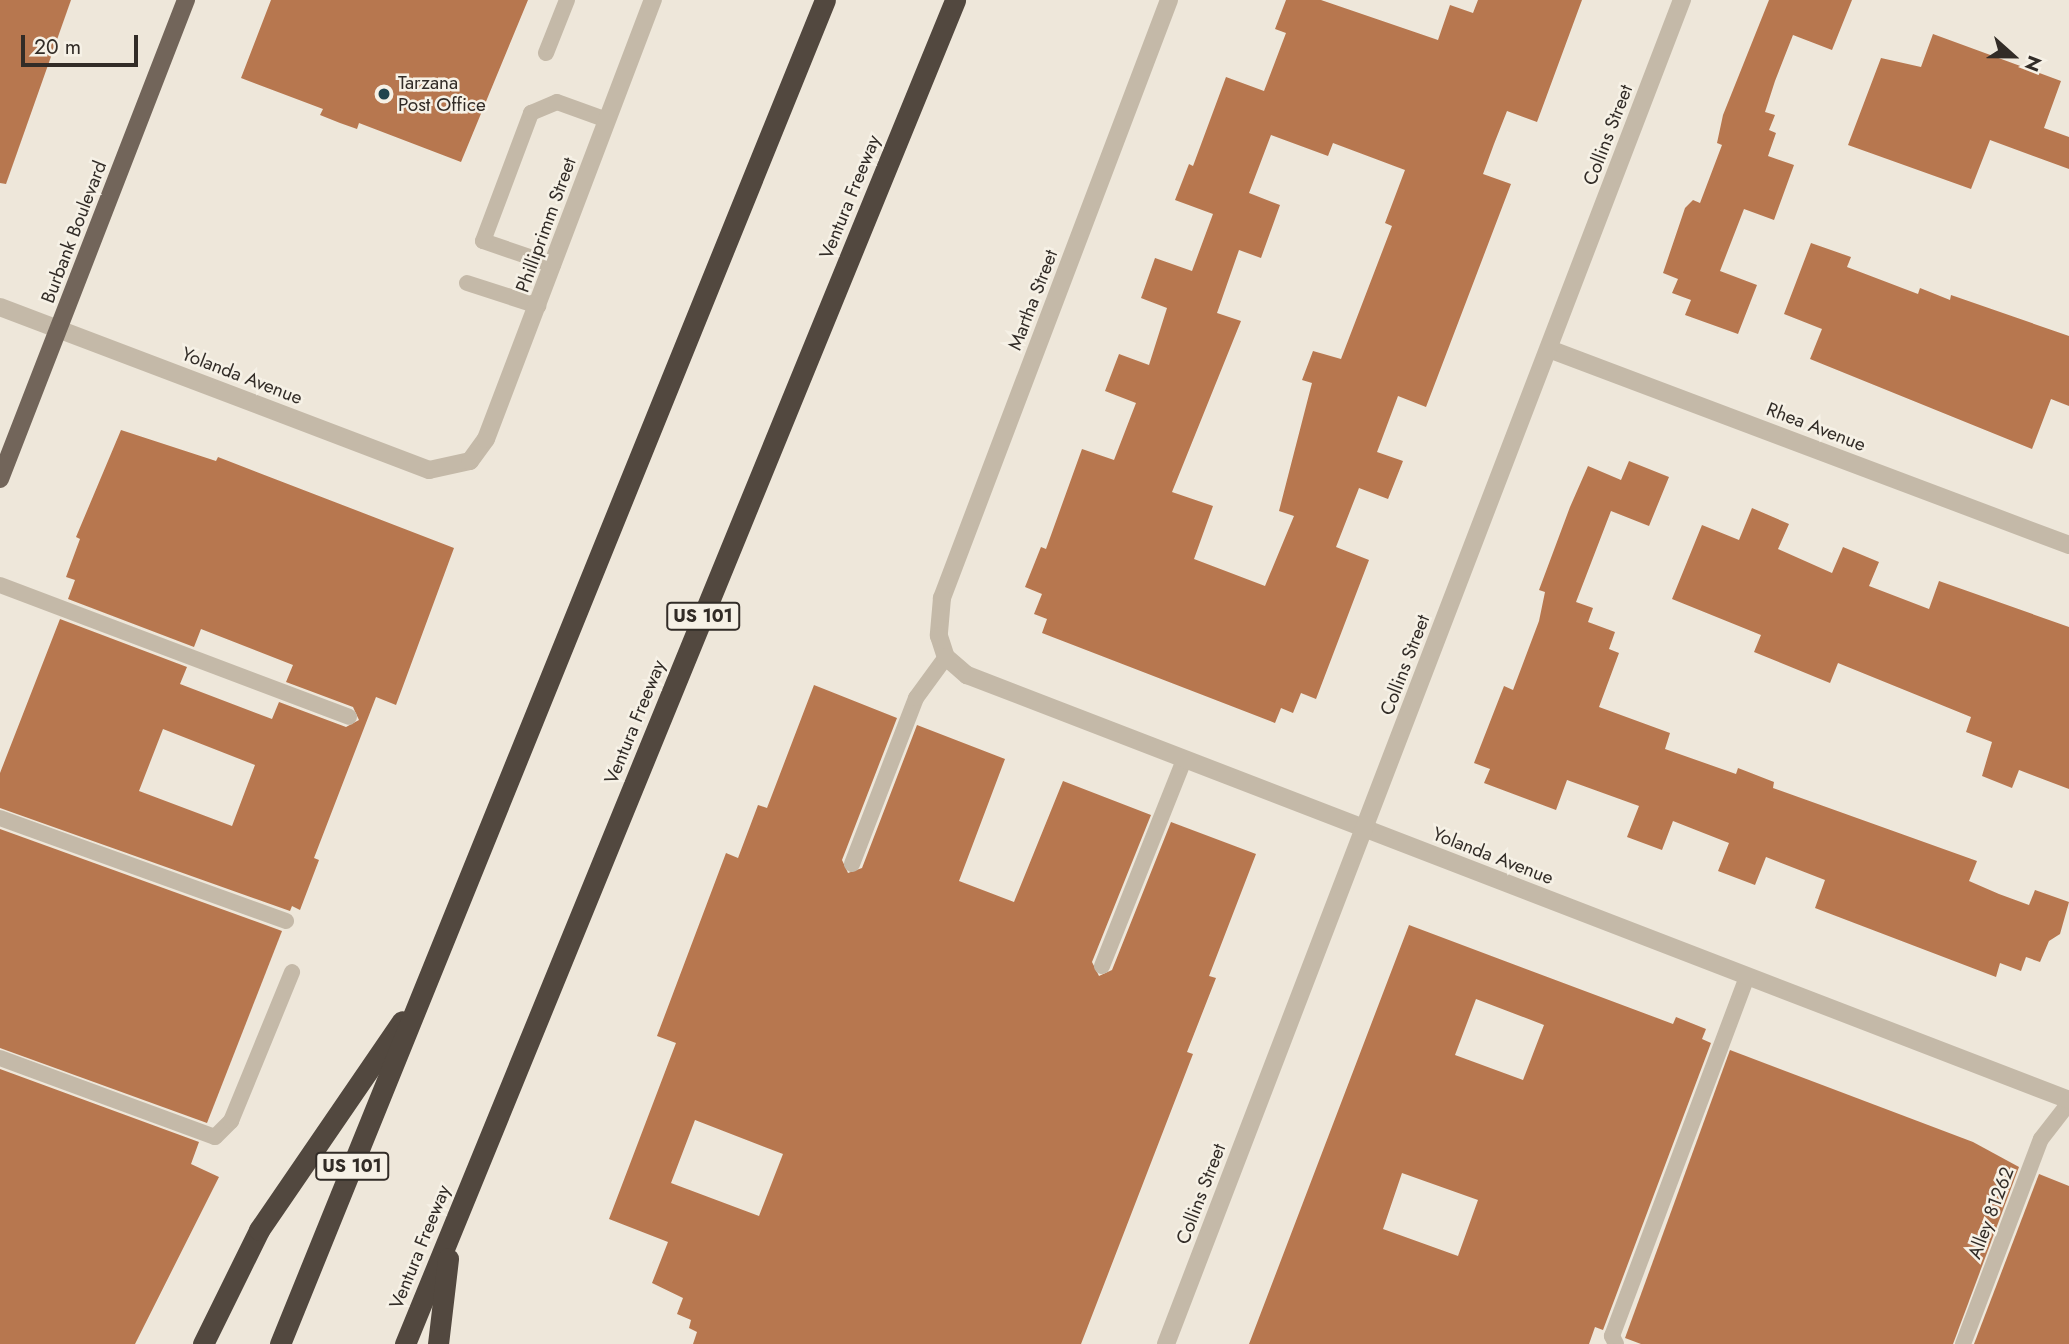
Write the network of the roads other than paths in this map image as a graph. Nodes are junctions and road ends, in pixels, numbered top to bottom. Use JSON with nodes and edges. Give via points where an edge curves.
{"nodes":[{"id":1,"x":186,"y":0,"type":"edge"},
{"id":2,"x":567,"y":0,"type":"edge"},
{"id":3,"x":653,"y":0,"type":"edge"},
{"id":4,"x":825,"y":0,"type":"edge"},
{"id":5,"x":955,"y":0,"type":"edge"},
{"id":6,"x":1169,"y":0,"type":"edge"},
{"id":7,"x":1682,"y":0,"type":"edge"},
{"id":8,"x":546,"y":53,"type":"dead end"},
{"id":9,"x":607,"y":120,"type":"junction"},
{"id":10,"x":553,"y":265,"type":"junction"},
{"id":11,"x":467,"y":283,"type":"dead end"},
{"id":12,"x":538,"y":306,"type":"junction"},
{"id":13,"x":0,"y":307,"type":"edge"},
{"id":14,"x":59,"y":329,"type":"junction"},
{"id":15,"x":1549,"y":349,"type":"junction"},
{"id":16,"x":470,"y":461,"type":"joint"},
{"id":17,"x":0,"y":479,"type":"edge"},
{"id":18,"x":2069,"y":545,"type":"edge"},
{"id":19,"x":0,"y":585,"type":"edge"},
{"id":20,"x":946,"y":657,"type":"junction"},
{"id":21,"x":349,"y":717,"type":"dead end"},
{"id":22,"x":1184,"y":760,"type":"junction"},
{"id":23,"x":0,"y":818,"type":"edge"},
{"id":24,"x":1364,"y":829,"type":"junction"},
{"id":25,"x":852,"y":864,"type":"dead end"},
{"id":26,"x":286,"y":921,"type":"dead end"},
{"id":27,"x":1102,"y":967,"type":"dead end"},
{"id":28,"x":292,"y":972,"type":"dead end"},
{"id":29,"x":1747,"y":976,"type":"junction"},
{"id":30,"x":425,"y":988,"type":"junction"},
{"id":31,"x":0,"y":1058,"type":"edge"},
{"id":32,"x":2069,"y":1102,"type":"edge"},
{"id":33,"x":451,"y":1232,"type":"junction"},
{"id":34,"x":203,"y":1344,"type":"edge"},
{"id":35,"x":280,"y":1344,"type":"edge"},
{"id":36,"x":405,"y":1344,"type":"edge"},
{"id":37,"x":438,"y":1344,"type":"edge"},
{"id":38,"x":1166,"y":1344,"type":"edge"},
{"id":39,"x":1616,"y":1344,"type":"edge"},
{"id":40,"x":1964,"y":1344,"type":"edge"}],
"edges":[{"from":1,"to":14,"type":"main road","name":"Burbank Boulevard"},
{"from":2,"to":8,"type":"lane"},
{"from":3,"to":9,"type":"street","name":"Philliprimm Street"},
{"from":4,"to":30,"type":"highway","number":"US 101"},
{"from":5,"to":33,"type":"highway","name":"Ventura Freeway","number":"US 101"},
{"from":6,"to":20,"type":"street","name":"Martha Street","via":[[938,616]]},
{"from":7,"to":15,"type":"street","name":"Collins Street"},
{"from":9,"to":10,"type":"street","name":"Philliprimm Street"},
{"from":9,"to":10,"type":"lane","via":[[557,102],[531,113],[483,241]]},
{"from":10,"to":12,"type":"street","name":"Philliprimm Street"},
{"from":11,"to":12,"type":"lane"},
{"from":12,"to":16,"type":"street","name":"Philliprimm Street","via":[[486,439]]},
{"from":13,"to":14,"type":"street","name":"Yolanda Avenue"},
{"from":14,"to":16,"type":"street","name":"Yolanda Avenue","via":[[429,470]]},
{"from":14,"to":17,"type":"main road","name":"Burbank Boulevard"},
{"from":15,"to":18,"type":"street","name":"Rhea Avenue"},
{"from":15,"to":24,"type":"street","name":"Collins Street"},
{"from":19,"to":21,"type":"lane"},
{"from":20,"to":22,"type":"street","name":"Yolanda Avenue","via":[[967,675]]},
{"from":20,"to":25,"type":"lane","via":[[916,698]]},
{"from":22,"to":24,"type":"street","name":"Yolanda Avenue"},
{"from":22,"to":27,"type":"lane"},
{"from":23,"to":26,"type":"lane"},
{"from":24,"to":29,"type":"street","name":"Yolanda Avenue"},
{"from":24,"to":38,"type":"street","name":"Collins Street"},
{"from":28,"to":31,"type":"lane","via":[[231,1121],[215,1137]]},
{"from":29,"to":32,"type":"street","name":"Yolanda Avenue"},
{"from":29,"to":39,"type":"lane","via":[[1612,1336]]},
{"from":30,"to":34,"type":"highway","via":[[259,1230]]},
{"from":30,"to":35,"type":"highway","number":"US 101"},
{"from":32,"to":40,"type":"lane","name":"Alley 81262","via":[[2041,1139]]},
{"from":33,"to":36,"type":"highway","name":"Ventura Freeway","number":"US 101"},
{"from":33,"to":37,"type":"highway"}]}
